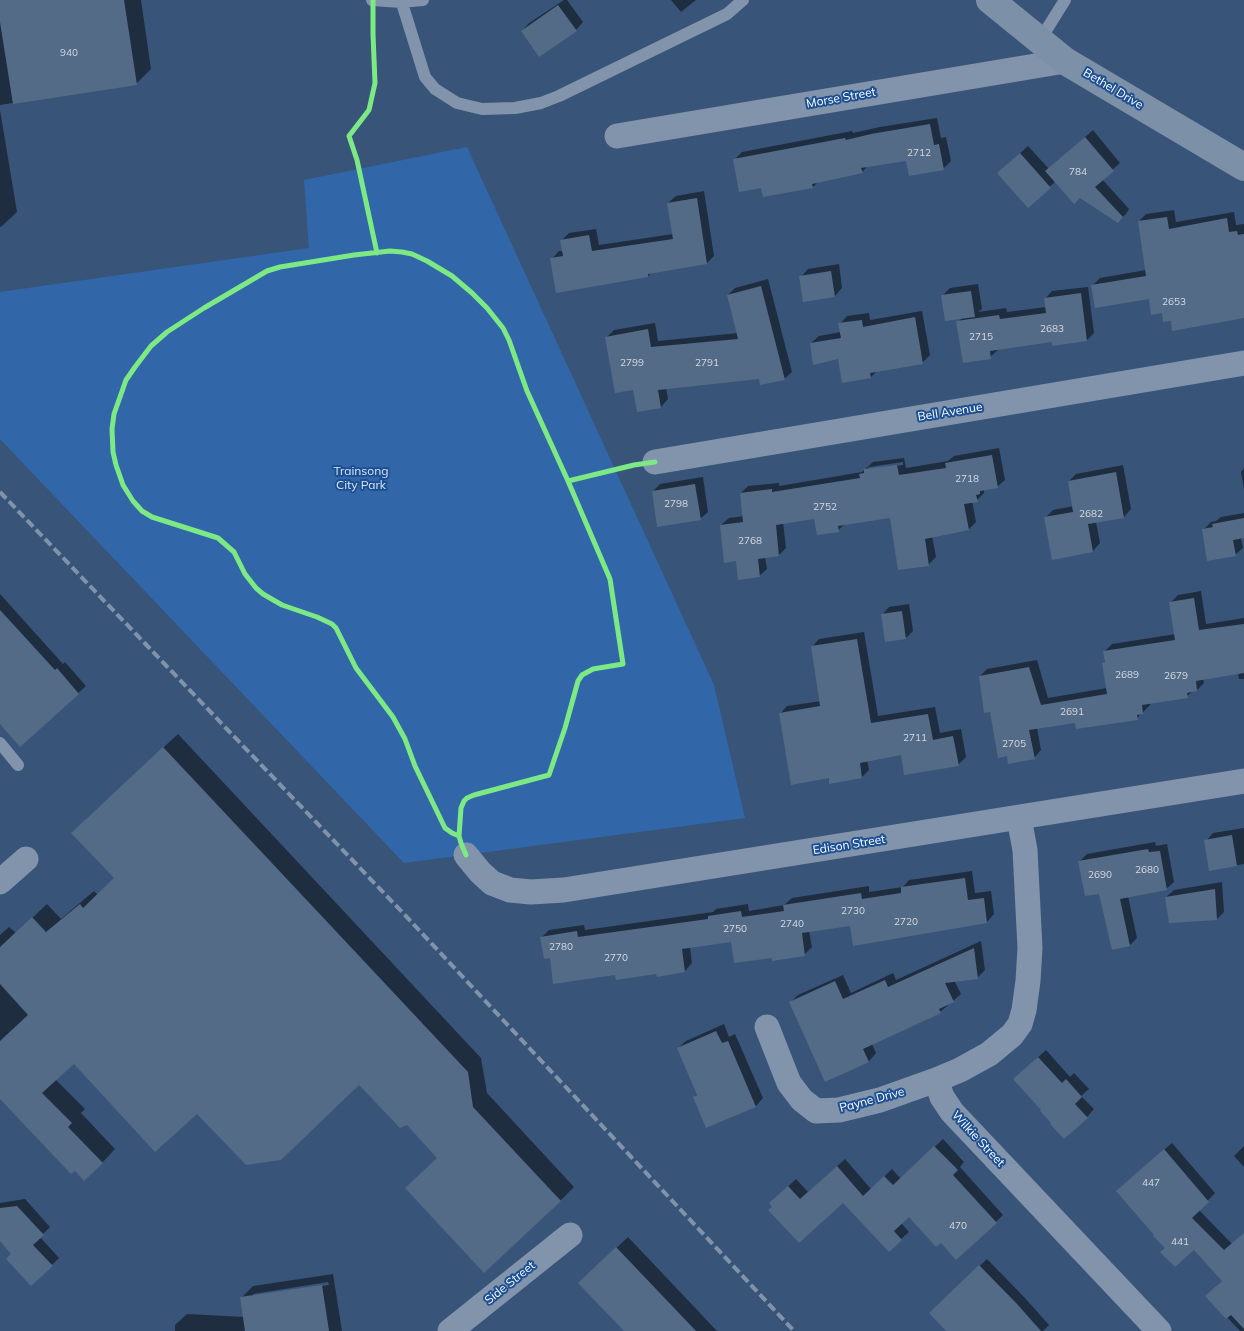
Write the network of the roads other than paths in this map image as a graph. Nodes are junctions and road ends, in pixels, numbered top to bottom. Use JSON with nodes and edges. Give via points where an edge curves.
{"nodes":[{"id":1,"x":372,"y":0,"type":"edge"},
{"id":2,"x":423,"y":0,"type":"edge"},
{"id":3,"x":743,"y":0,"type":"edge"},
{"id":4,"x":990,"y":0,"type":"edge"},
{"id":5,"x":1065,"y":0,"type":"edge"},
{"id":6,"x":401,"y":1,"type":"edge"},
{"id":7,"x":1040,"y":40,"type":"junction"},
{"id":8,"x":1065,"y":61,"type":"junction"},
{"id":9,"x":617,"y":136,"type":"dead end"},
{"id":10,"x":1244,"y":168,"type":"edge"},
{"id":11,"x":1244,"y":363,"type":"edge"},
{"id":12,"x":655,"y":462,"type":"dead end"},
{"id":13,"x":0,"y":743,"type":"edge"},
{"id":14,"x":18,"y":765,"type":"dead end"},
{"id":15,"x":1244,"y":781,"type":"edge"},
{"id":16,"x":1019,"y":818,"type":"junction"},
{"id":17,"x":466,"y":855,"type":"dead end"},
{"id":18,"x":26,"y":859,"type":"dead end"},
{"id":19,"x":0,"y":882,"type":"edge"},
{"id":20,"x":767,"y":1027,"type":"dead end"},
{"id":21,"x":936,"y":1080,"type":"junction"},
{"id":22,"x":570,"y":1235,"type":"dead end"},
{"id":23,"x":450,"y":1331,"type":"edge"},
{"id":24,"x":1159,"y":1331,"type":"edge"}],
"edges":[{"from":1,"to":6,"type":"lane"},
{"from":2,"to":6,"type":"lane"},
{"from":3,"to":6,"type":"lane","via":[[727,14],[559,96],[515,108],[482,109],[457,103],[435,89],[425,77]]},
{"from":4,"to":7,"type":"street","name":"Bethel Drive"},
{"from":5,"to":7,"type":"lane"},
{"from":7,"to":8,"type":"street","name":"Bethel Drive"},
{"from":8,"to":9,"type":"street","name":"Morse Street"},
{"from":8,"to":10,"type":"street","name":"Bethel Drive"},
{"from":11,"to":12,"type":"street","name":"Bell Avenue"},
{"from":13,"to":14,"type":"lane"},
{"from":15,"to":16,"type":"street","name":"Edison Street"},
{"from":16,"to":17,"type":"street","name":"Edison Street","via":[[547,891],[510,890],[492,883]]},
{"from":16,"to":21,"type":"street","via":[[1025,850],[1030,948],[1020,1024],[989,1054]]},
{"from":18,"to":19,"type":"street"},
{"from":20,"to":21,"type":"street","name":"Payne Drive","via":[[789,1083],[816,1111],[839,1110],[880,1100]]},
{"from":21,"to":24,"type":"street","name":"Wilkie Street","via":[[952,1112]]},
{"from":22,"to":23,"type":"street","name":"Side Street"}]}
